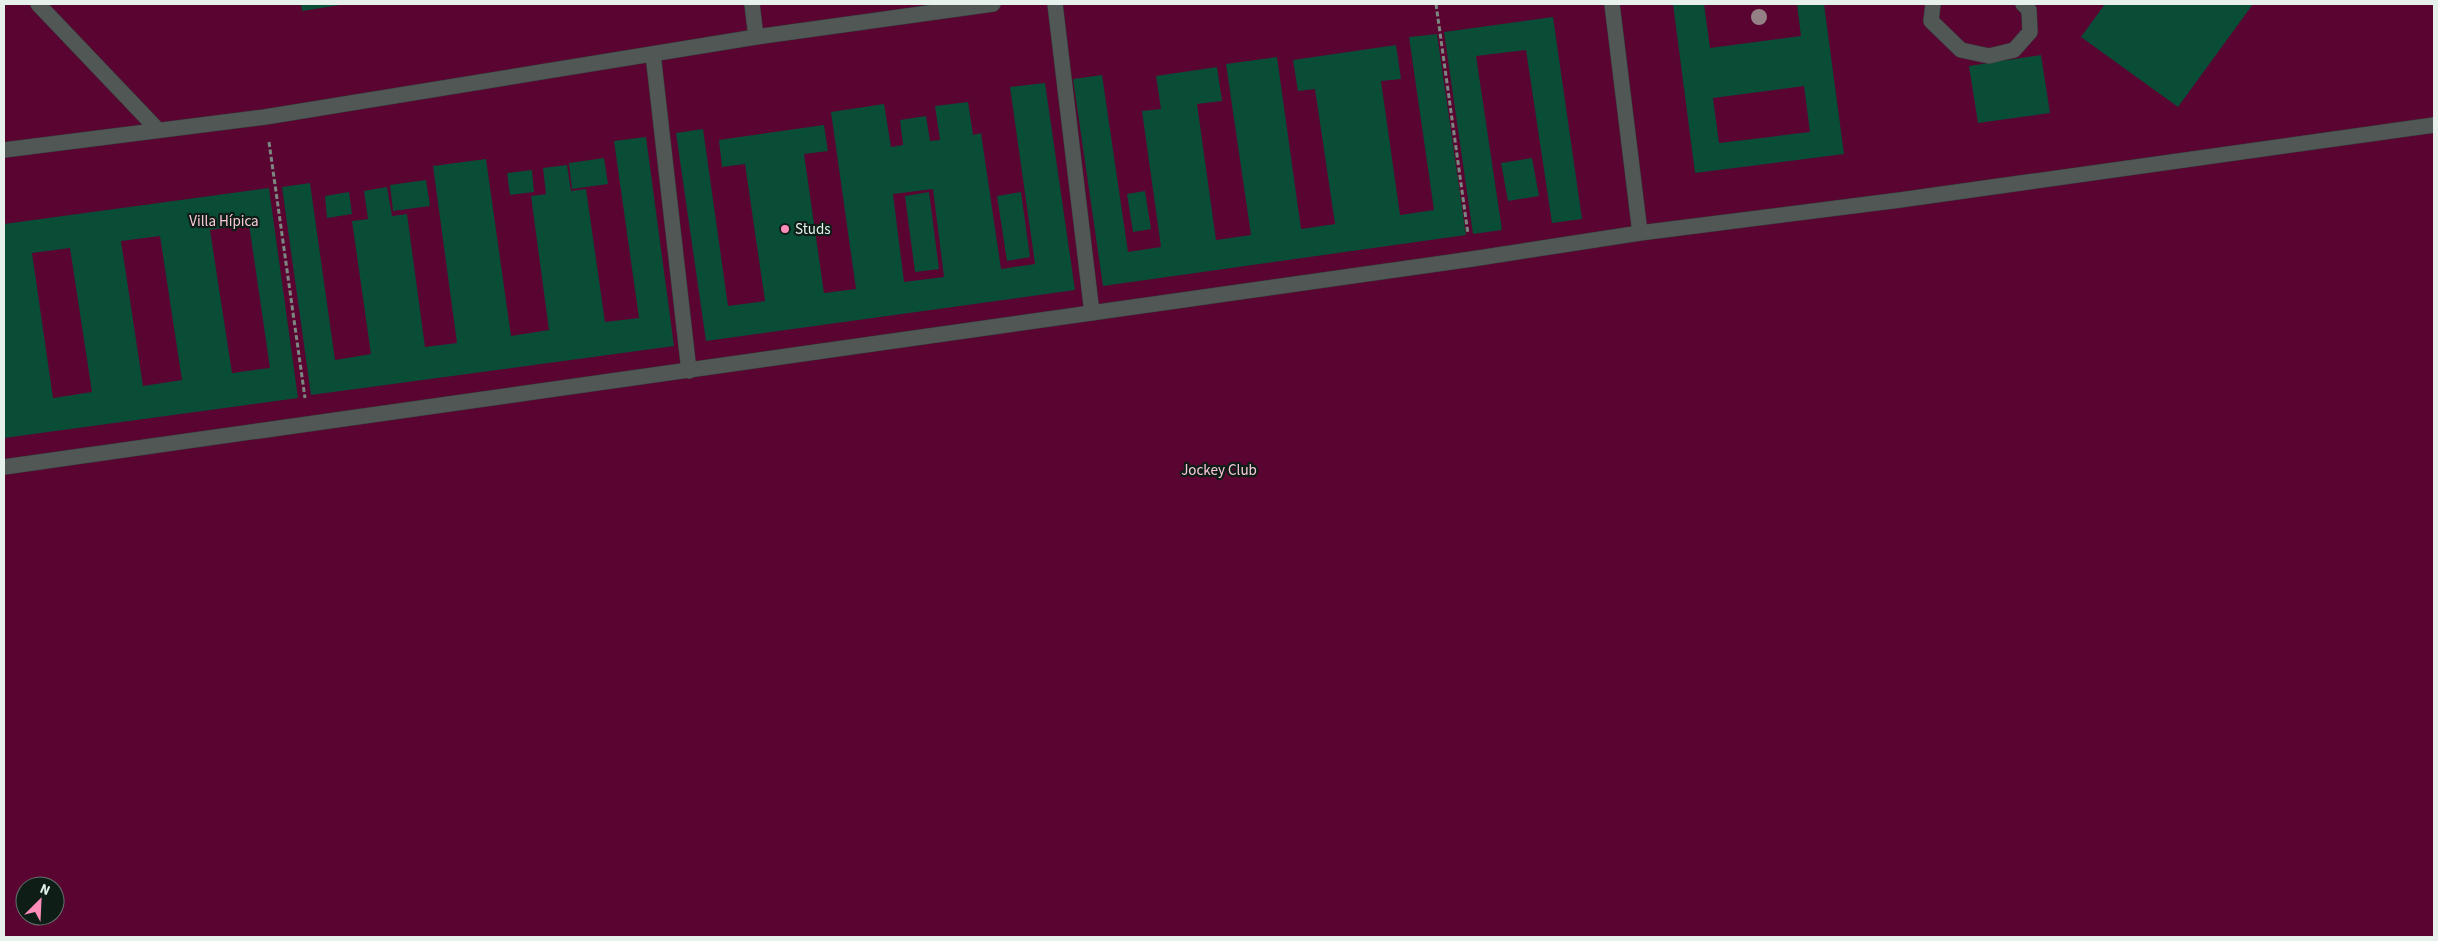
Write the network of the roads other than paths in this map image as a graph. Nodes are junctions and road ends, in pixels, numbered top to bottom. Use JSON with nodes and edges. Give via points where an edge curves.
{"nodes":[{"id":1,"x":38,"y":4,"type":"edge"},
{"id":2,"x":752,"y":4,"type":"edge"},
{"id":3,"x":993,"y":4,"type":"edge"},
{"id":4,"x":1055,"y":4,"type":"edge"},
{"id":5,"x":1612,"y":4,"type":"edge"},
{"id":6,"x":1932,"y":4,"type":"edge"},
{"id":7,"x":2023,"y":4,"type":"edge"},
{"id":8,"x":756,"y":38,"type":"junction"},
{"id":9,"x":653,"y":54,"type":"junction"},
{"id":10,"x":2434,"y":125,"type":"edge"},
{"id":11,"x":158,"y":130,"type":"junction"},
{"id":12,"x":4,"y":150,"type":"edge"},
{"id":13,"x":1640,"y":233,"type":"junction"},
{"id":14,"x":1092,"y":313,"type":"junction"},
{"id":15,"x":689,"y":371,"type":"junction"},
{"id":16,"x":4,"y":467,"type":"edge"}],
"edges":[{"from":1,"to":11,"type":"lane"},
{"from":2,"to":8,"type":"lane"},
{"from":3,"to":8,"type":"lane"},
{"from":4,"to":14,"type":"lane"},
{"from":5,"to":13,"type":"lane"},
{"from":6,"to":7,"type":"lane","via":[[1931,21],[1942,34],[1961,50],[1989,56],[2014,50],[2030,32],[2029,10]]},
{"from":8,"to":9,"type":"lane"},
{"from":9,"to":11,"type":"lane","via":[[265,117]]},
{"from":9,"to":15,"type":"lane"},
{"from":10,"to":13,"type":"lane"},
{"from":11,"to":12,"type":"lane"},
{"from":13,"to":14,"type":"lane"},
{"from":14,"to":15,"type":"lane"},
{"from":15,"to":16,"type":"lane"}]}
